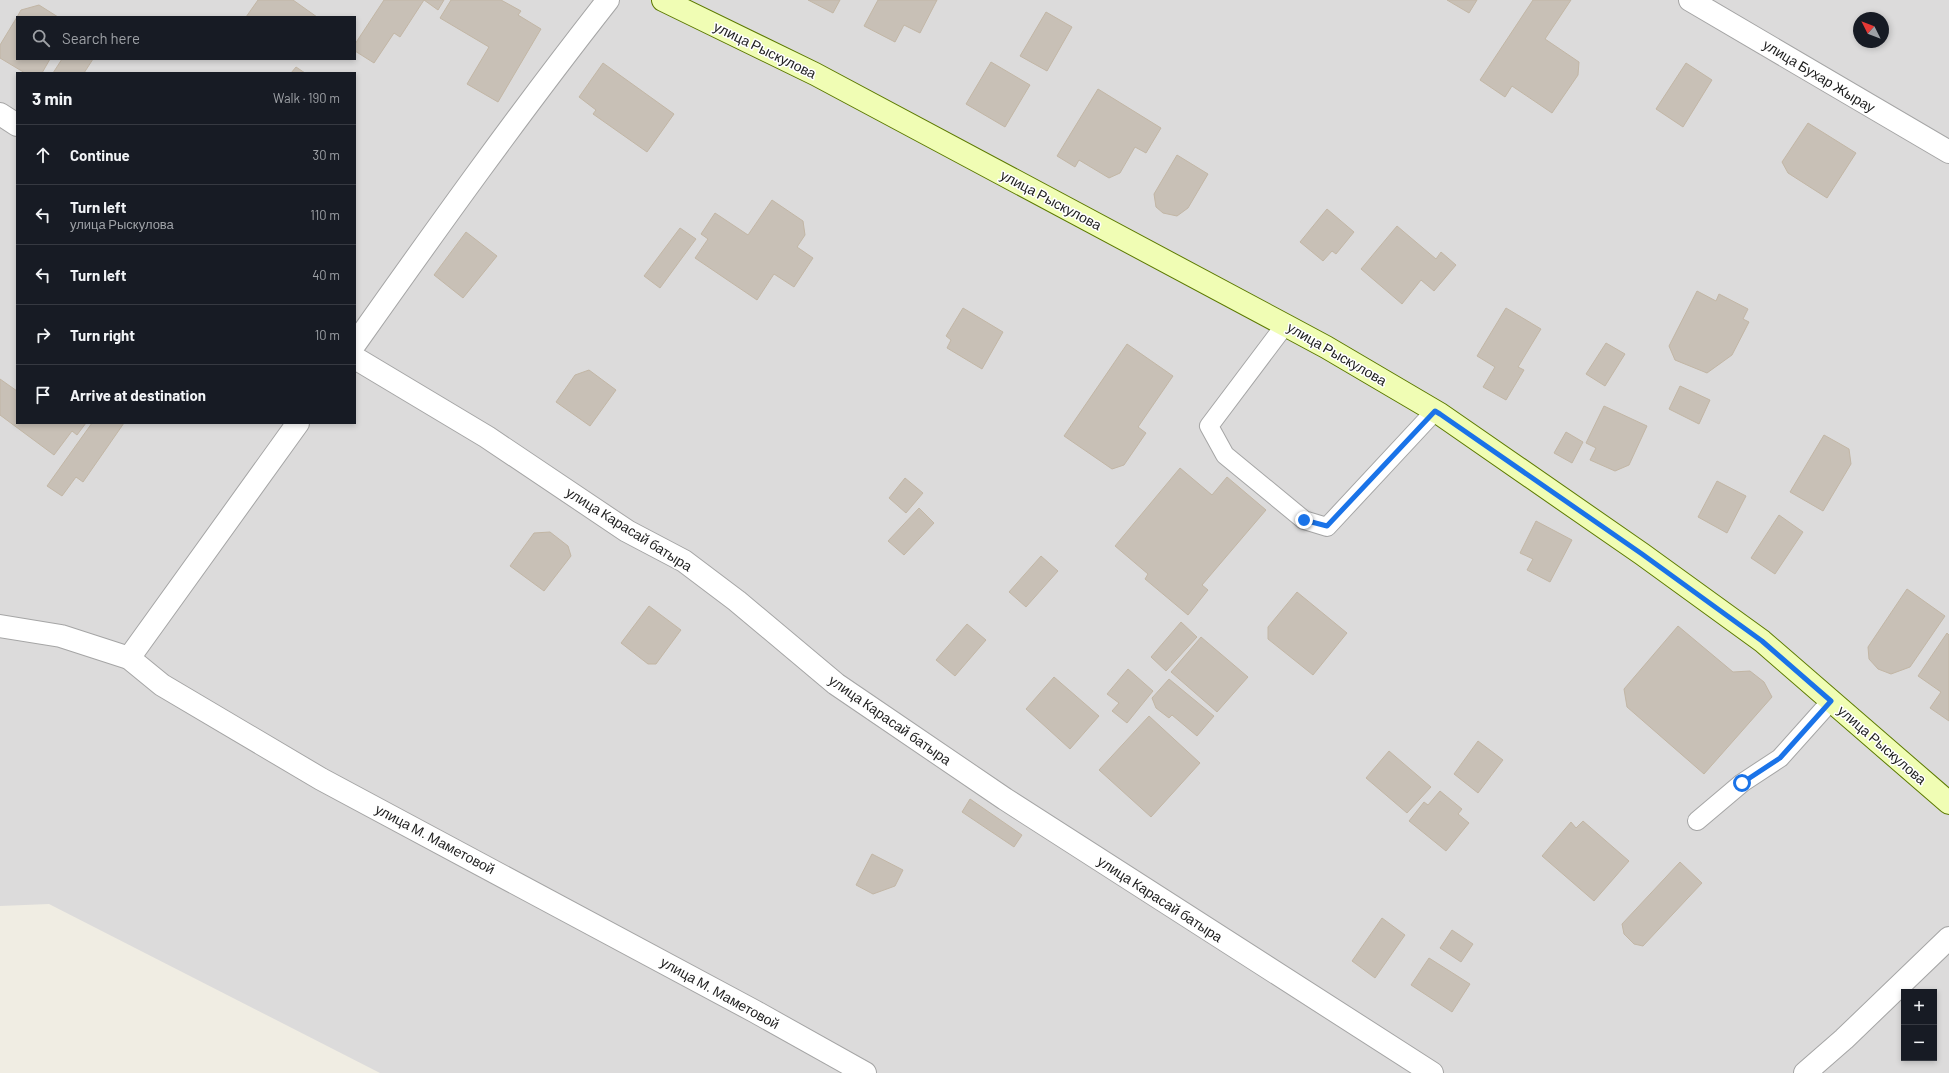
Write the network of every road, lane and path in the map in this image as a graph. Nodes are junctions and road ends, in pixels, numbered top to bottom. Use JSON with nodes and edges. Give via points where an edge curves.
{"nodes":[{"id":1,"x":608,"y":0,"type":"edge"},
{"id":2,"x":663,"y":0,"type":"edge"},
{"id":3,"x":1690,"y":0,"type":"edge"},
{"id":4,"x":0,"y":114,"type":"edge"},
{"id":5,"x":16,"y":124,"type":"edge"},
{"id":6,"x":1949,"y":152,"type":"edge"},
{"id":7,"x":1285,"y":325,"type":"junction"},
{"id":8,"x":356,"y":343,"type":"edge"},
{"id":9,"x":356,"y":359,"type":"edge"},
{"id":10,"x":1435,"y":411,"type":"junction"},
{"id":11,"x":297,"y":424,"type":"edge"},
{"id":12,"x":0,"y":626,"type":"edge"},
{"id":13,"x":129,"y":658,"type":"junction"},
{"id":14,"x":1831,"y":701,"type":"junction"},
{"id":15,"x":1949,"y":803,"type":"edge"},
{"id":16,"x":1697,"y":820,"type":"dead end"},
{"id":17,"x":1949,"y":938,"type":"edge"},
{"id":18,"x":865,"y":1073,"type":"edge"},
{"id":19,"x":1432,"y":1073,"type":"edge"},
{"id":20,"x":1805,"y":1073,"type":"edge"}],
"edges":[{"from":1,"to":8,"type":"street","via":[[454,204]]},
{"from":2,"to":7,"type":"street","name":"улица Рыскулова","via":[[815,74]]},
{"from":3,"to":6,"type":"street","name":"улица Бухар Жырау"},
{"from":4,"to":5,"type":"street"},
{"from":7,"to":10,"type":"street","name":"улица Рыскулова"},
{"from":7,"to":10,"type":"lane","via":[[1209,426],[1225,455],[1304,520],[1327,526]]},
{"from":9,"to":19,"type":"street","name":"улица Карасай батыра","via":[[487,437],[627,531],[684,561],[737,601],[836,684],[992,790]]},
{"from":10,"to":14,"type":"street","name":"улица Рыскулова","via":[[1642,554],[1762,641]]},
{"from":11,"to":13,"type":"street"},
{"from":12,"to":13,"type":"street","name":"улица М. Маметовой","via":[[62,636]]},
{"from":13,"to":18,"type":"street","name":"улица М. Маметовой","via":[[162,685],[321,779],[741,1003]]},
{"from":14,"to":15,"type":"street","name":"улица Рыскулова"},
{"from":14,"to":16,"type":"lane","via":[[1780,758],[1742,783]]},
{"from":17,"to":20,"type":"street"}]}
